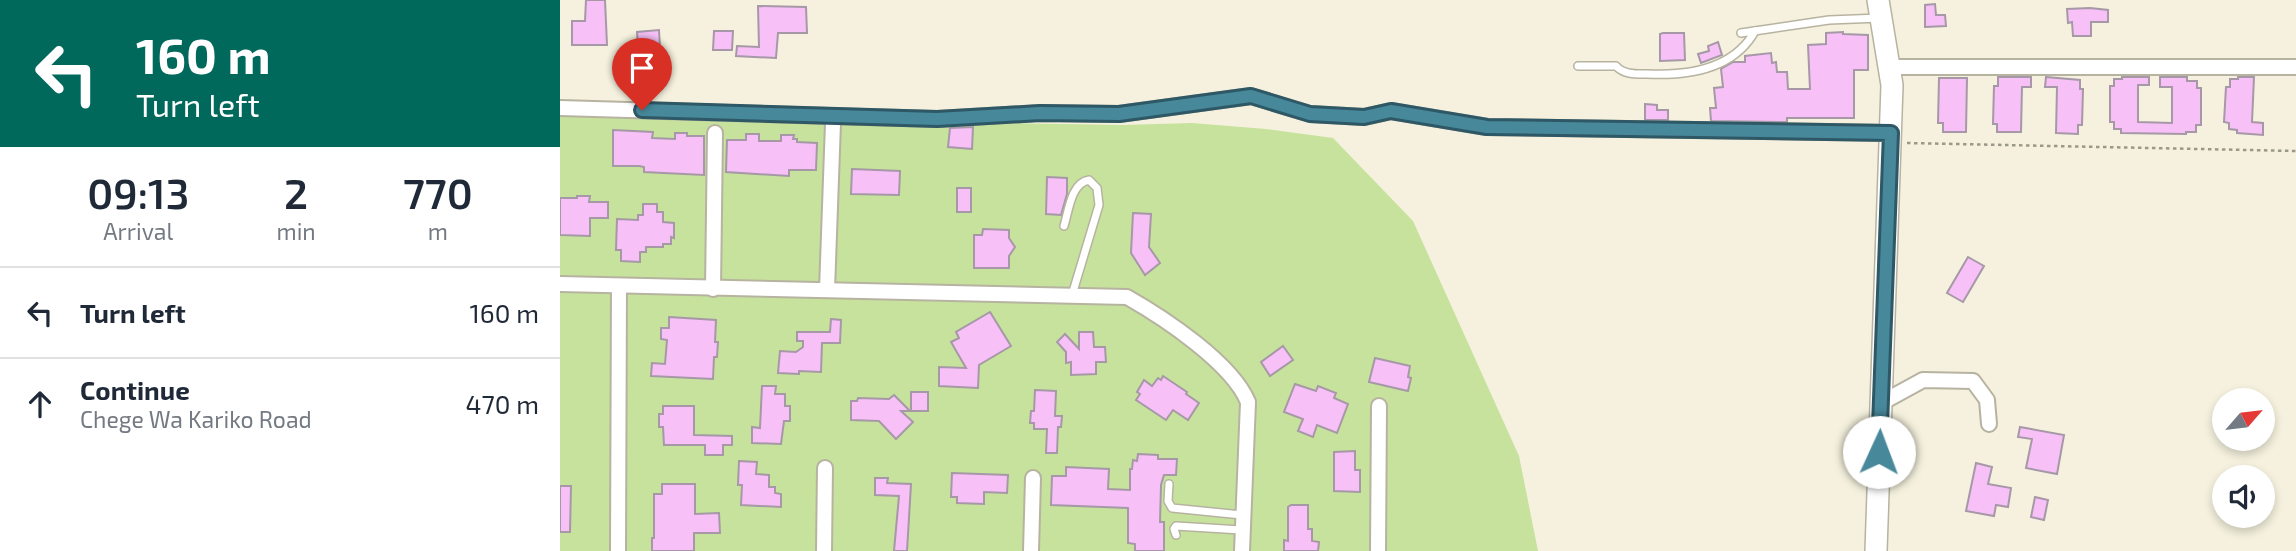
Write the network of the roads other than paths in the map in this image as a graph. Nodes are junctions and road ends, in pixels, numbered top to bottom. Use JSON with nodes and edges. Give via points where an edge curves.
{"nodes":[{"id":1,"x":1880,"y":9,"type":"edge"},
{"id":2,"x":1755,"y":31,"type":"junction"},
{"id":3,"x":1741,"y":33,"type":"dead end"},
{"id":4,"x":1578,"y":66,"type":"dead end"},
{"id":5,"x":1890,"y":67,"type":"junction"},
{"id":6,"x":2296,"y":67,"type":"edge"},
{"id":7,"x":560,"y":108,"type":"edge"},
{"id":8,"x":833,"y":123,"type":"dead end"},
{"id":9,"x":715,"y":133,"type":"dead end"},
{"id":10,"x":1890,"y":138,"type":"junction"},
{"id":11,"x":1064,"y":226,"type":"dead end"},
{"id":12,"x":560,"y":284,"type":"edge"},
{"id":13,"x":619,"y":286,"type":"junction"},
{"id":14,"x":713,"y":289,"type":"junction"},
{"id":15,"x":827,"y":290,"type":"junction"},
{"id":16,"x":1072,"y":295,"type":"junction"},
{"id":17,"x":1881,"y":403,"type":"junction"},
{"id":18,"x":1379,"y":407,"type":"dead end"},
{"id":19,"x":1989,"y":424,"type":"dead end"},
{"id":20,"x":825,"y":468,"type":"dead end"},
{"id":21,"x":1033,"y":478,"type":"dead end"},
{"id":22,"x":1169,"y":484,"type":"dead end"},
{"id":23,"x":1242,"y":522,"type":"junction"},
{"id":24,"x":1176,"y":535,"type":"dead end"},
{"id":25,"x":618,"y":551,"type":"edge"},
{"id":26,"x":824,"y":551,"type":"edge"},
{"id":27,"x":1031,"y":551,"type":"edge"},
{"id":28,"x":1242,"y":551,"type":"edge"},
{"id":29,"x":1378,"y":551,"type":"edge"},
{"id":30,"x":1876,"y":551,"type":"edge"}],
"edges":[{"from":1,"to":2,"type":"lane"},
{"from":1,"to":5,"type":"main road"},
{"from":2,"to":3,"type":"lane"},
{"from":2,"to":4,"type":"lane","via":[[1735,55],[1698,71],[1630,73],[1616,66]]},
{"from":5,"to":6,"type":"street"},
{"from":5,"to":10,"type":"main road"},
{"from":7,"to":10,"type":"street","via":[[937,119],[1119,114],[1251,96],[1310,114],[1364,117],[1391,111],[1487,127]]},
{"from":8,"to":15,"type":"street"},
{"from":9,"to":14,"type":"street"},
{"from":10,"to":17,"type":"main road"},
{"from":11,"to":16,"type":"lane","via":[[1075,189],[1089,180],[1097,188],[1099,205]]},
{"from":12,"to":13,"type":"street"},
{"from":13,"to":14,"type":"street"},
{"from":13,"to":25,"type":"street"},
{"from":14,"to":15,"type":"street"},
{"from":15,"to":16,"type":"street"},
{"from":16,"to":23,"type":"street","via":[[1127,297],[1157,313],[1242,388],[1248,402]]},
{"from":17,"to":19,"type":"street","via":[[1923,380],[1973,381],[1987,400]]},
{"from":17,"to":30,"type":"main road"},
{"from":18,"to":29,"type":"street"},
{"from":20,"to":26,"type":"street"},
{"from":21,"to":27,"type":"street"},
{"from":22,"to":23,"type":"lane","via":[[1172,508]]},
{"from":23,"to":24,"type":"lane","via":[[1176,526]]},
{"from":23,"to":28,"type":"street"}]}
